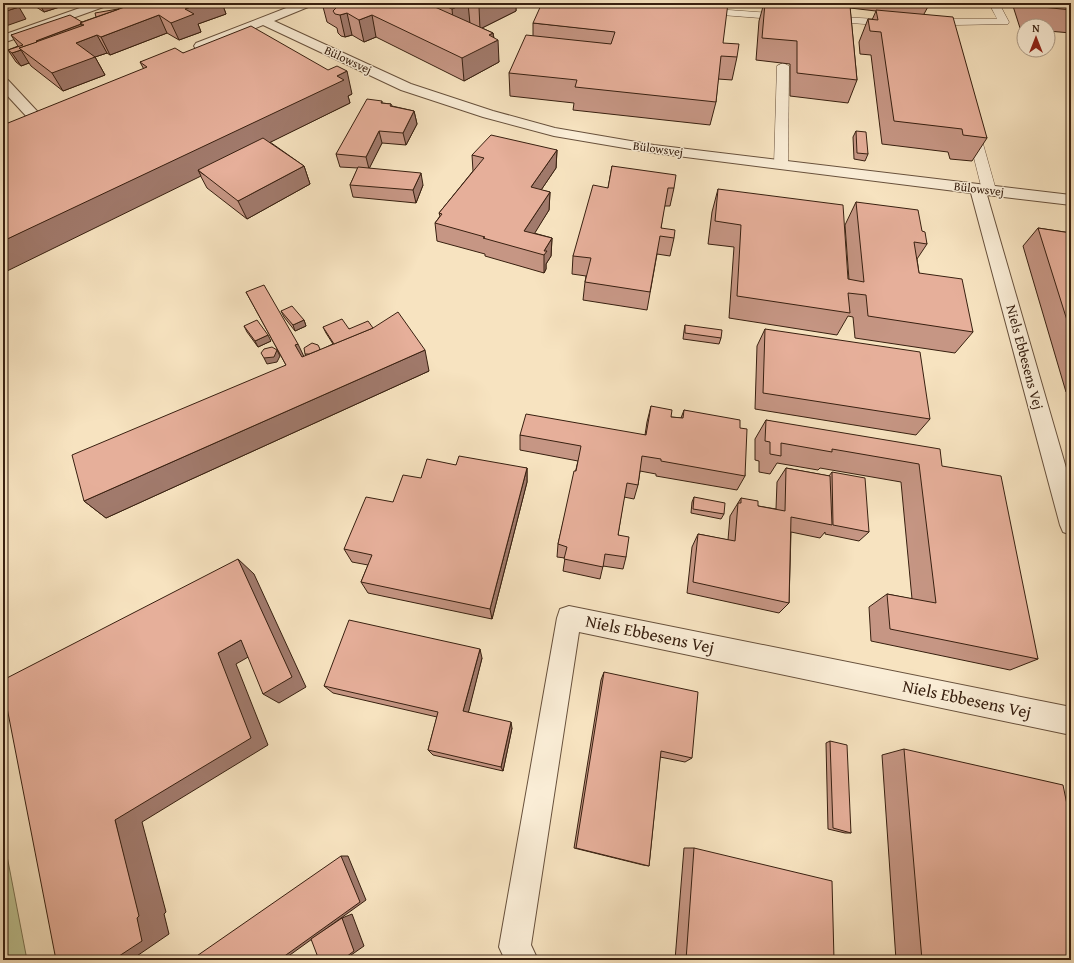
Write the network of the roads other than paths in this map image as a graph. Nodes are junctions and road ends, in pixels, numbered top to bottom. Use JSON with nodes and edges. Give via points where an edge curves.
{"nodes":[{"id":1,"x":105,"y":3,"type":"edge"},
{"id":2,"x":309,"y":3,"type":"edge"},
{"id":3,"x":994,"y":3,"type":"edge"},
{"id":4,"x":694,"y":11,"type":"edge"},
{"id":5,"x":797,"y":18,"type":"edge"},
{"id":6,"x":812,"y":19,"type":"edge"},
{"id":7,"x":264,"y":21,"type":"junction"},
{"id":8,"x":901,"y":23,"type":"edge"},
{"id":9,"x":916,"y":24,"type":"edge"},
{"id":10,"x":3,"y":39,"type":"edge"},
{"id":11,"x":192,"y":50,"type":"edge"},
{"id":12,"x":783,"y":66,"type":"edge"},
{"id":13,"x":3,"y":83,"type":"edge"},
{"id":14,"x":47,"y":109,"type":"edge"},
{"id":15,"x":32,"y":114,"type":"junction"},
{"id":16,"x":969,"y":116,"type":"edge"},
{"id":17,"x":18,"y":120,"type":"edge"},
{"id":18,"x":781,"y":165,"type":"junction"},
{"id":19,"x":984,"y":190,"type":"junction"},
{"id":20,"x":1071,"y":200,"type":"edge"},
{"id":21,"x":1071,"y":524,"type":"edge"},
{"id":22,"x":1071,"y":721,"type":"edge"},
{"id":23,"x":522,"y":960,"type":"edge"}],
"edges":[{"from":1,"to":10,"type":"street"},
{"from":2,"to":7,"type":"street"},
{"from":3,"to":9,"type":"lane","via":[[1004,22],[954,22],[947,30]]},
{"from":4,"to":5,"type":"lane"},
{"from":6,"to":8,"type":"lane"},
{"from":7,"to":11,"type":"street"},
{"from":7,"to":18,"type":"street","name":"Bülowsvej","via":[[406,87],[495,116],[554,132],[654,149]]},
{"from":12,"to":18,"type":"lane"},
{"from":13,"to":15,"type":"street"},
{"from":14,"to":15,"type":"street"},
{"from":15,"to":17,"type":"street"},
{"from":16,"to":19,"type":"lane"},
{"from":18,"to":19,"type":"street","name":"Bülowsvej"},
{"from":19,"to":20,"type":"street","name":"Bülowsvej"},
{"from":19,"to":21,"type":"street","name":"Niels Ebbesens Vej"},
{"from":22,"to":23,"type":"street","name":"Niels Ebbesens Vej","via":[[569,618],[515,947]]}]}
